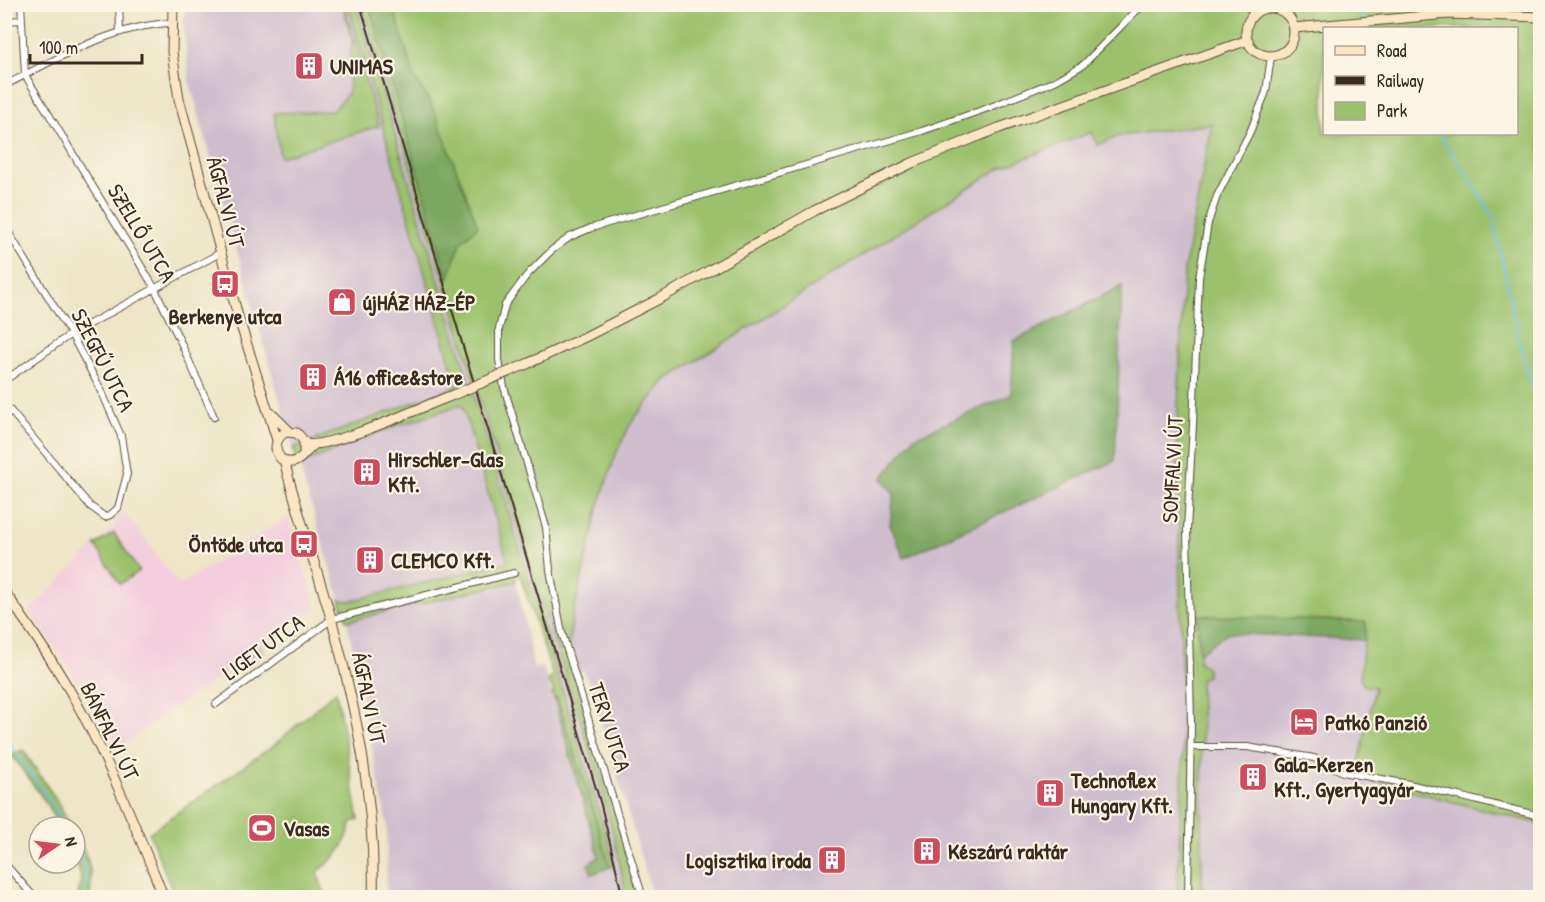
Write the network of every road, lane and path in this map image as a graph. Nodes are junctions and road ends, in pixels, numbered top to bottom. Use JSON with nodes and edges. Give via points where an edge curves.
{"nodes":[{"id":1,"x":21,"y":4,"type":"edge"},
{"id":2,"x":119,"y":4,"type":"edge"},
{"id":3,"x":173,"y":4,"type":"edge"},
{"id":4,"x":1146,"y":4,"type":"edge"},
{"id":5,"x":1244,"y":4,"type":"edge"},
{"id":6,"x":1286,"y":8,"type":"edge"},
{"id":7,"x":1255,"y":14,"type":"junction"},
{"id":8,"x":1540,"y":17,"type":"edge"},
{"id":9,"x":21,"y":20,"type":"junction"},
{"id":10,"x":4,"y":21,"type":"edge"},
{"id":11,"x":172,"y":23,"type":"junction"},
{"id":12,"x":1294,"y":28,"type":"junction"},
{"id":13,"x":120,"y":32,"type":"junction"},
{"id":14,"x":1248,"y":40,"type":"junction"},
{"id":15,"x":1271,"y":56,"type":"junction"},
{"id":16,"x":25,"y":75,"type":"junction"},
{"id":17,"x":4,"y":86,"type":"edge"},
{"id":18,"x":4,"y":225,"type":"edge"},
{"id":19,"x":220,"y":253,"type":"junction"},
{"id":20,"x":154,"y":287,"type":"junction"},
{"id":21,"x":71,"y":334,"type":"junction"},
{"id":22,"x":4,"y":381,"type":"edge"},
{"id":23,"x":4,"y":403,"type":"edge"},
{"id":24,"x":266,"y":406,"type":"junction"},
{"id":25,"x":214,"y":417,"type":"dead end"},
{"id":26,"x":290,"y":432,"type":"junction"},
{"id":27,"x":277,"y":440,"type":"junction"},
{"id":28,"x":308,"y":447,"type":"junction"},
{"id":29,"x":284,"y":460,"type":"junction"},
{"id":30,"x":295,"y":461,"type":"junction"},
{"id":31,"x":299,"y":511,"type":"junction"},
{"id":32,"x":514,"y":573,"type":"dead end"},
{"id":33,"x":4,"y":591,"type":"edge"},
{"id":34,"x":332,"y":619,"type":"junction"},
{"id":35,"x":216,"y":704,"type":"dead end"},
{"id":36,"x":1191,"y":747,"type":"junction"},
{"id":37,"x":1540,"y":816,"type":"edge"},
{"id":38,"x":4,"y":863,"type":"edge"},
{"id":39,"x":35,"y":897,"type":"edge"},
{"id":40,"x":164,"y":897,"type":"edge"},
{"id":41,"x":374,"y":897,"type":"edge"},
{"id":42,"x":643,"y":897,"type":"edge"},
{"id":43,"x":1188,"y":897,"type":"edge"}],
"edges":[{"from":1,"to":9,"type":"street"},
{"from":2,"to":13,"type":"street"},
{"from":3,"to":11,"type":"main road","name":"ÁGFALVI ÚT"},
{"from":4,"to":42,"type":"street","name":"TERV UTCA","via":[[1083,65],[1055,81],[922,131],[570,237],[527,275],[505,305],[499,339],[504,387],[546,527],[562,633]]},
{"from":5,"to":7,"type":"street"},
{"from":6,"to":7,"type":"main road","via":[[1267,8]]},
{"from":6,"to":12,"type":"main road"},
{"from":7,"to":14,"type":"main road","via":[[1247,25]]},
{"from":8,"to":12,"type":"main road","via":[[1448,14]]},
{"from":9,"to":10,"type":"street"},
{"from":9,"to":16,"type":"street"},
{"from":11,"to":13,"type":"street"},
{"from":11,"to":19,"type":"main road","name":"ÁGFALVI ÚT","via":[[179,99]]},
{"from":12,"to":15,"type":"main road","via":[[1288,47]]},
{"from":13,"to":16,"type":"street"},
{"from":14,"to":15,"type":"main road","via":[[1257,51]]},
{"from":14,"to":28,"type":"main road","bridge":true,"via":[[912,163],[814,210],[587,336],[448,397],[338,440]]},
{"from":15,"to":36,"type":"street","name":"SOMFALVI ÚT","via":[[1266,92],[1216,196],[1199,278],[1187,529]]},
{"from":16,"to":17,"type":"street"},
{"from":16,"to":20,"type":"street","name":"SZELLŐ UTCA"},
{"from":18,"to":21,"type":"street","name":"SZEGFŰ UTCA"},
{"from":19,"to":20,"type":"street"},
{"from":19,"to":24,"type":"main road","name":"ÁGFALVI ÚT"},
{"from":20,"to":21,"type":"street"},
{"from":20,"to":25,"type":"street","name":"SZELLŐ UTCA"},
{"from":21,"to":22,"type":"street"},
{"from":21,"to":23,"type":"street","name":"SZEGFŰ UTCA","via":[[115,419],[126,457],[127,474],[114,513],[105,517],[90,506]]},
{"from":24,"to":26,"type":"main road","name":"ÁGFALVI ÚT"},
{"from":24,"to":27,"type":"main road","name":"ÁGFALVI ÚT"},
{"from":26,"to":27,"type":"main road"},
{"from":26,"to":28,"type":"main road","via":[[300,435]]},
{"from":27,"to":29,"type":"main road","via":[[276,450]]},
{"from":28,"to":30,"type":"main road"},
{"from":29,"to":30,"type":"main road"},
{"from":29,"to":31,"type":"main road","name":"ÁGFALVI ÚT"},
{"from":30,"to":31,"type":"main road","name":"ÁGFALVI ÚT","via":[[293,480]]},
{"from":31,"to":34,"type":"main road","name":"ÁGFALVI ÚT"},
{"from":32,"to":34,"type":"street"},
{"from":33,"to":40,"type":"main road","name":"BÁNFALVI ÚT","via":[[75,699]]},
{"from":34,"to":35,"type":"street","name":"LIGET UTCA"},
{"from":34,"to":41,"type":"main road","name":"ÁGFALVI ÚT","via":[[368,792]]},
{"from":36,"to":37,"type":"street","via":[[1247,747],[1314,758],[1343,772]]},
{"from":36,"to":43,"type":"street","name":"SOMFALVI ÚT"},
{"from":38,"to":39,"type":"street"}]}
